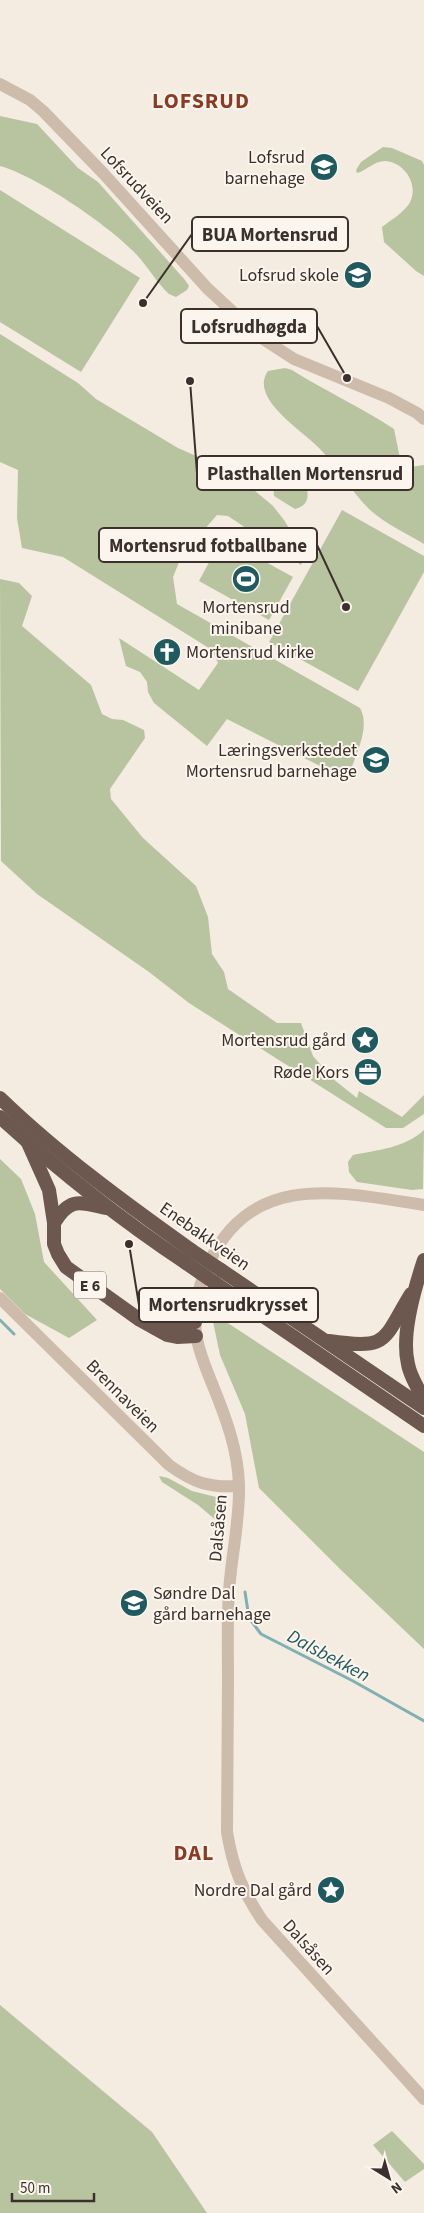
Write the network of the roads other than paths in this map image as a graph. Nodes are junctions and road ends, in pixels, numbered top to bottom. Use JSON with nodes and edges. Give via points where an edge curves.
{"nodes":[{"id":1,"x":0,"y":84,"type":"edge"},
{"id":2,"x":424,"y":419,"type":"edge"},
{"id":3,"x":0,"y":1098,"type":"edge"},
{"id":4,"x":0,"y":1117,"type":"edge"},
{"id":5,"x":28,"y":1143,"type":"junction"},
{"id":6,"x":424,"y":1205,"type":"edge"},
{"id":7,"x":110,"y":1208,"type":"junction"},
{"id":8,"x":54,"y":1223,"type":"junction"},
{"id":9,"x":189,"y":1256,"type":"junction"},
{"id":10,"x":424,"y":1260,"type":"edge"},
{"id":11,"x":414,"y":1289,"type":"junction"},
{"id":12,"x":0,"y":1298,"type":"edge"},
{"id":13,"x":196,"y":1329,"type":"junction"},
{"id":14,"x":324,"y":1340,"type":"junction"},
{"id":15,"x":424,"y":1399,"type":"edge"},
{"id":16,"x":424,"y":1408,"type":"edge"},
{"id":17,"x":424,"y":1426,"type":"edge"},
{"id":18,"x":239,"y":1486,"type":"junction"},
{"id":19,"x":424,"y":2099,"type":"edge"}],
"edges":[{"from":1,"to":2,"type":"street","name":"Lofsrudveien","via":[[43,111],[207,288],[260,337],[294,359],[397,402]]},
{"from":3,"to":9,"type":"highway","name":"Enebakkveien"},
{"from":4,"to":5,"type":"highway","name":"Enebakkveien"},
{"from":5,"to":7,"type":"highway","name":"Enebakkveien"},
{"from":5,"to":8,"type":"highway","number":"E 6","via":[[50,1194]]},
{"from":6,"to":13,"type":"street","name":"Dalsåsen","via":[[317,1192],[292,1194],[265,1204],[238,1223],[213,1254],[198,1294]]},
{"from":7,"to":8,"type":"highway","via":[[74,1202],[64,1208]]},
{"from":7,"to":9,"type":"highway","name":"Enebakkveien"},
{"from":8,"to":13,"type":"highway","number":"E 6","via":[[55,1249],[66,1267],[172,1337]]},
{"from":9,"to":14,"type":"highway","name":"Enebakkveien","bridge":true,"via":[[221,1270]]},
{"from":9,"to":17,"type":"highway","name":"Enebakkveien","bridge":true,"via":[[215,1283]]},
{"from":10,"to":11,"type":"highway"},
{"from":11,"to":14,"type":"highway","via":[[393,1328],[377,1342],[356,1345]]},
{"from":11,"to":15,"type":"highway","via":[[406,1353],[409,1369]]},
{"from":12,"to":18,"type":"street","name":"Brennaveien","via":[[170,1465],[205,1485]]},
{"from":13,"to":18,"type":"street","name":"Dalsåsen","via":[[230,1432]]},
{"from":14,"to":16,"type":"highway","name":"Enebakkveien"},
{"from":18,"to":19,"type":"street","name":"Dalsåsen","via":[[228,1641],[227,1832],[232,1860],[246,1896],[262,1920]]}]}
